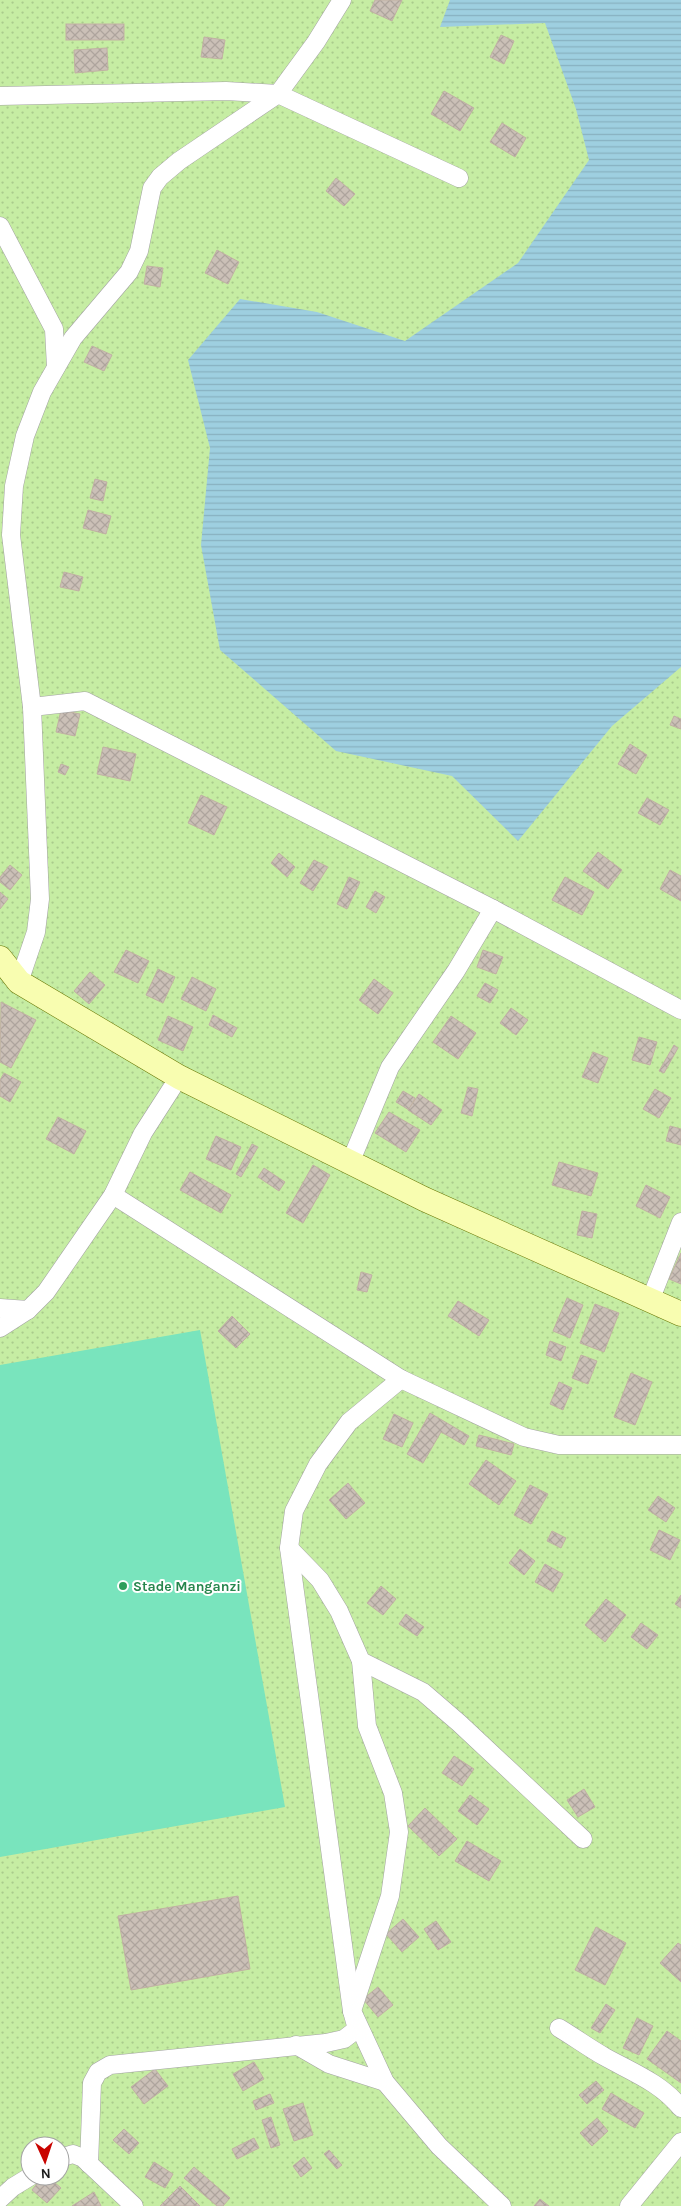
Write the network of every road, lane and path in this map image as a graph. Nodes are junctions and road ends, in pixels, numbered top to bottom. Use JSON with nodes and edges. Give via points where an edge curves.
{"nodes":[{"id":1,"x":342,"y":0,"type":"edge"},
{"id":2,"x":278,"y":94,"type":"junction"},
{"id":3,"x":0,"y":96,"type":"edge"},
{"id":4,"x":459,"y":178,"type":"dead end"},
{"id":5,"x":0,"y":226,"type":"edge"},
{"id":6,"x":56,"y":367,"type":"junction"},
{"id":7,"x":32,"y":708,"type":"junction"},
{"id":8,"x":493,"y":909,"type":"junction"},
{"id":9,"x":0,"y":958,"type":"edge"},
{"id":10,"x":20,"y":982,"type":"junction"},
{"id":11,"x":681,"y":1010,"type":"edge"},
{"id":12,"x":179,"y":1076,"type":"junction"},
{"id":13,"x":350,"y":1163,"type":"junction"},
{"id":14,"x":113,"y":1194,"type":"junction"},
{"id":15,"x":681,"y":1222,"type":"edge"},
{"id":16,"x":650,"y":1300,"type":"junction"},
{"id":17,"x":0,"y":1308,"type":"edge"},
{"id":18,"x":28,"y":1310,"type":"junction"},
{"id":19,"x":681,"y":1314,"type":"edge"},
{"id":20,"x":0,"y":1328,"type":"edge"},
{"id":21,"x":401,"y":1379,"type":"junction"},
{"id":22,"x":681,"y":1445,"type":"edge"},
{"id":23,"x":290,"y":1548,"type":"junction"},
{"id":24,"x":362,"y":1661,"type":"junction"},
{"id":25,"x":582,"y":1839,"type":"dead end"},
{"id":26,"x":352,"y":2011,"type":"junction"},
{"id":27,"x":559,"y":2028,"type":"dead end"},
{"id":28,"x":296,"y":2045,"type":"junction"},
{"id":29,"x":385,"y":2082,"type":"junction"},
{"id":30,"x":681,"y":2108,"type":"edge"},
{"id":31,"x":681,"y":2142,"type":"edge"},
{"id":32,"x":70,"y":2155,"type":"edge"},
{"id":33,"x":89,"y":2164,"type":"junction"},
{"id":34,"x":20,"y":2183,"type":"edge"},
{"id":35,"x":0,"y":2199,"type":"edge"},
{"id":36,"x":134,"y":2206,"type":"edge"},
{"id":37,"x":502,"y":2206,"type":"edge"},
{"id":38,"x":629,"y":2206,"type":"edge"}],
"edges":[{"from":1,"to":2,"type":"street"},
{"from":2,"to":3,"type":"street","via":[[226,91]]},
{"from":2,"to":4,"type":"street"},
{"from":2,"to":6,"type":"street","via":[[178,161],[160,177],[152,188],[139,250],[129,272],[73,338]]},
{"from":5,"to":6,"type":"street","via":[[54,329]]},
{"from":6,"to":7,"type":"street","via":[[42,392],[25,436],[14,486],[11,535]]},
{"from":7,"to":8,"type":"street","via":[[85,701]]},
{"from":7,"to":10,"type":"street","via":[[40,899],[36,932]]},
{"from":8,"to":11,"type":"street"},
{"from":8,"to":13,"type":"street","via":[[456,971],[390,1067]]},
{"from":9,"to":10,"type":"main road"},
{"from":10,"to":12,"type":"main road"},
{"from":12,"to":13,"type":"main road"},
{"from":12,"to":14,"type":"street","via":[[143,1132]]},
{"from":13,"to":16,"type":"main road"},
{"from":14,"to":18,"type":"street","via":[[46,1292]]},
{"from":14,"to":21,"type":"street"},
{"from":15,"to":16,"type":"street"},
{"from":16,"to":19,"type":"main road"},
{"from":17,"to":18,"type":"street"},
{"from":18,"to":20,"type":"street"},
{"from":21,"to":22,"type":"street","via":[[524,1437],[559,1445]]},
{"from":21,"to":23,"type":"street","via":[[349,1422],[318,1464],[294,1511]]},
{"from":23,"to":24,"type":"street","via":[[320,1580],[339,1611]]},
{"from":23,"to":26,"type":"street"},
{"from":24,"to":25,"type":"street","via":[[423,1692]]},
{"from":24,"to":26,"type":"street","via":[[367,1726],[393,1793],[399,1832],[390,1896]]},
{"from":26,"to":28,"type":"street","via":[[357,2029],[344,2039]]},
{"from":26,"to":29,"type":"street"},
{"from":27,"to":30,"type":"street","via":[[653,2082]]},
{"from":28,"to":29,"type":"street","via":[[329,2064]]},
{"from":28,"to":33,"type":"street","via":[[110,2065],[98,2072],[92,2083]]},
{"from":29,"to":37,"type":"street","via":[[439,2146]]},
{"from":31,"to":38,"type":"street"},
{"from":32,"to":33,"type":"street","via":[[83,2158]]},
{"from":33,"to":36,"type":"street"},
{"from":34,"to":35,"type":"street"}]}
